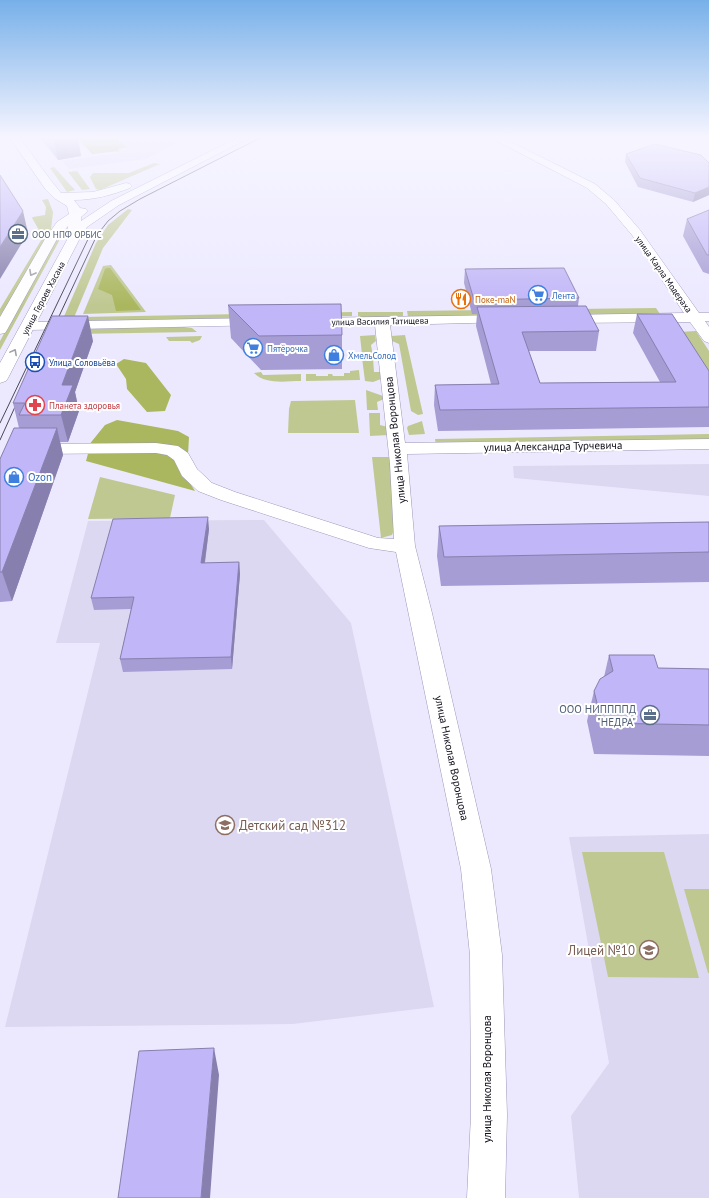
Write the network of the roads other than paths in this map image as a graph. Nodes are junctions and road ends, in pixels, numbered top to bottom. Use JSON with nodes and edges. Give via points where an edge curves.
{"nodes":[{"id":1,"x":104,"y":194,"type":"edge"},
{"id":2,"x":112,"y":194,"type":"edge"},
{"id":3,"x":133,"y":194,"type":"edge"},
{"id":4,"x":602,"y":194,"type":"edge"},
{"id":5,"x":57,"y":196,"type":"junction"},
{"id":6,"x":75,"y":215,"type":"junction"},
{"id":7,"x":51,"y":240,"type":"junction"},
{"id":8,"x":73,"y":240,"type":"junction"},
{"id":9,"x":694,"y":317,"type":"junction"},
{"id":10,"x":709,"y":317,"type":"edge"},
{"id":11,"x":524,"y":319,"type":"edge"},
{"id":12,"x":548,"y":319,"type":"edge"},
{"id":13,"x":382,"y":321,"type":"junction"},
{"id":14,"x":270,"y":322,"type":"edge"},
{"id":15,"x":294,"y":322,"type":"edge"},
{"id":16,"x":28,"y":326,"type":"junction"},
{"id":17,"x":1,"y":328,"type":"edge"},
{"id":18,"x":709,"y":338,"type":"edge"},
{"id":19,"x":0,"y":378,"type":"edge"},
{"id":20,"x":709,"y":444,"type":"edge"},
{"id":21,"x":18,"y":449,"type":"edge"},
{"id":22,"x":396,"y":449,"type":"junction"},
{"id":23,"x":405,"y":546,"type":"junction"},
{"id":24,"x":486,"y":1198,"type":"edge"}],
"edges":[{"from":1,"to":5,"type":"street"},
{"from":2,"to":6,"type":"street"},
{"from":3,"to":8,"type":"street","via":[[83,225]]},
{"from":4,"to":9,"type":"street","name":"улица Карла Модераха","via":[[636,233]]},
{"from":5,"to":6,"type":"street","via":[[68,200]]},
{"from":5,"to":7,"type":"street","name":"улица Героев Хасана","via":[[59,210]]},
{"from":6,"to":7,"type":"street","name":"улица Героев Хасана","via":[[61,225]]},
{"from":6,"to":8,"type":"street","name":"улица Героев Хасана"},
{"from":7,"to":17,"type":"street","name":"улица Героев Хасана","one_way":true},
{"from":8,"to":16,"type":"street","name":"улица Героев Хасана"},
{"from":9,"to":10,"type":"street"},
{"from":9,"to":12,"type":"street"},
{"from":9,"to":18,"type":"street","name":"улица Карла Модераха"},
{"from":11,"to":13,"type":"street","name":"улица Василия Татищева"},
{"from":13,"to":15,"type":"street","name":"улица Василия Татищева"},
{"from":13,"to":22,"type":"street","name":"улица Николая Воронцова"},
{"from":14,"to":16,"type":"street"},
{"from":19,"to":16,"type":"street","name":"улица Героев Хасана","one_way":true},
{"from":20,"to":22,"type":"street","name":"улица Александра Турчевича"},
{"from":21,"to":23,"type":"street","via":[[172,450],[182,457],[189,472],[205,487],[376,544]]},
{"from":22,"to":23,"type":"street","name":"улица Николая Воронцова"},
{"from":23,"to":24,"type":"street","name":"улица Николая Воронцова","via":[[476,869],[486,955],[489,1115]]}]}
